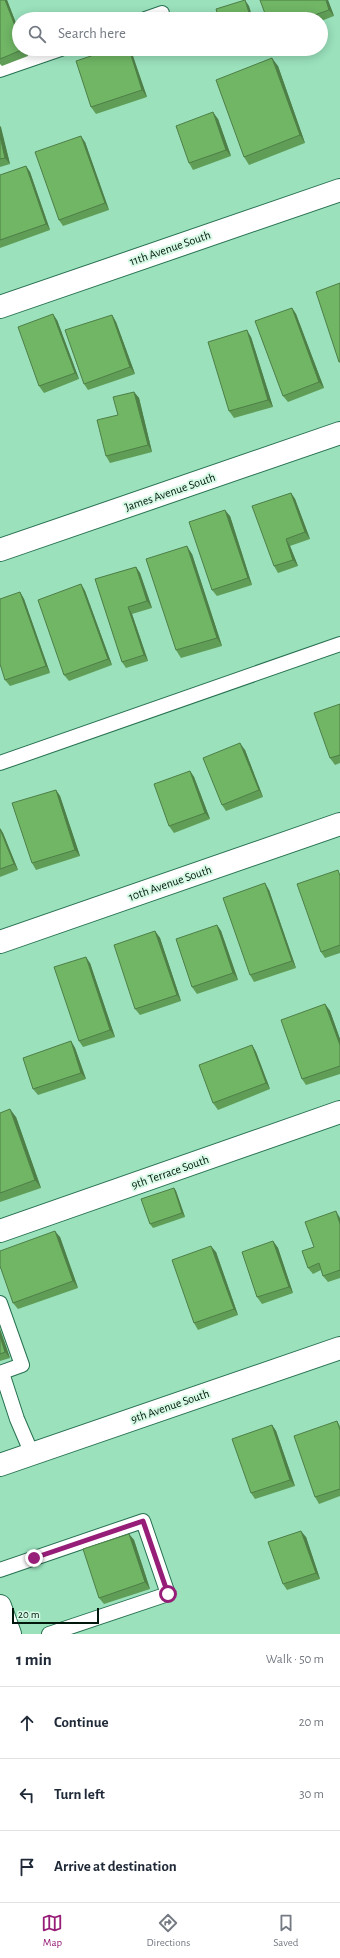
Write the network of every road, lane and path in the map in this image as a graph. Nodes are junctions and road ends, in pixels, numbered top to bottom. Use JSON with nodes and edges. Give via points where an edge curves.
{"nodes":[{"id":1,"x":40,"y":56,"type":"edge"},
{"id":2,"x":0,"y":70,"type":"edge"},
{"id":3,"x":340,"y":190,"type":"edge"},
{"id":4,"x":0,"y":307,"type":"edge"},
{"id":5,"x":340,"y":434,"type":"edge"},
{"id":6,"x":0,"y":550,"type":"edge"},
{"id":7,"x":340,"y":644,"type":"edge"},
{"id":8,"x":0,"y":763,"type":"edge"},
{"id":9,"x":340,"y":824,"type":"edge"},
{"id":10,"x":0,"y":942,"type":"edge"},
{"id":11,"x":340,"y":1112,"type":"edge"},
{"id":12,"x":0,"y":1231,"type":"edge"},
{"id":13,"x":0,"y":1303,"type":"edge"},
{"id":14,"x":340,"y":1348,"type":"edge"},
{"id":15,"x":1,"y":1373,"type":"edge"},
{"id":16,"x":32,"y":1454,"type":"junction"},
{"id":17,"x":0,"y":1465,"type":"edge"},
{"id":18,"x":0,"y":1570,"type":"edge"},
{"id":19,"x":0,"y":1606,"type":"edge"},
{"id":20,"x":10,"y":1634,"type":"edge"},
{"id":21,"x":49,"y":1634,"type":"edge"}],
"edges":[{"from":1,"to":2,"type":"lane"},
{"from":3,"to":4,"type":"street","name":"11th Avenue South"},
{"from":5,"to":6,"type":"street","name":"James Avenue South"},
{"from":7,"to":8,"type":"lane"},
{"from":9,"to":10,"type":"street","name":"10th Avenue South"},
{"from":11,"to":12,"type":"street","name":"9th Terrace South"},
{"from":13,"to":15,"type":"lane","via":[[22,1365]]},
{"from":14,"to":16,"type":"street","name":"9th Avenue South"},
{"from":15,"to":16,"type":"lane"},
{"from":16,"to":17,"type":"street","name":"9th Avenue South"},
{"from":18,"to":21,"type":"lane","via":[[143,1521],[168,1594]]},
{"from":19,"to":20,"type":"street"}]}
